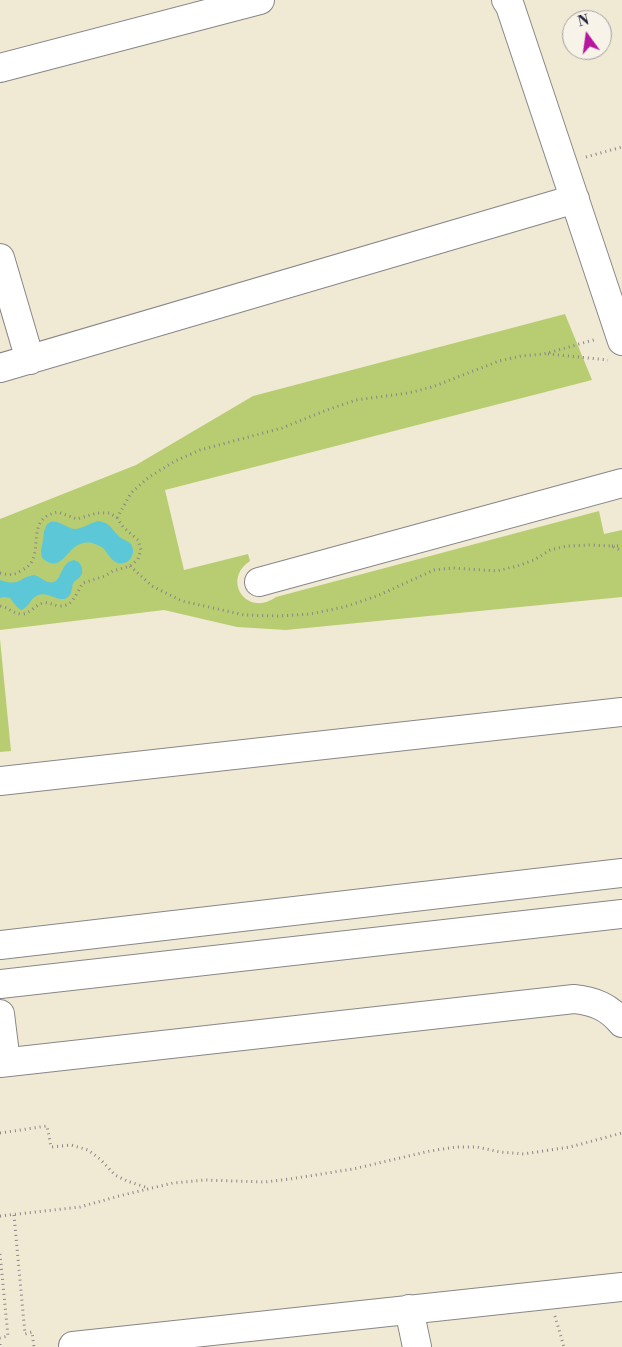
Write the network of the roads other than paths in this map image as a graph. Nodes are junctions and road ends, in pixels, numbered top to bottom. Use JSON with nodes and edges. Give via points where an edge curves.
{"nodes":[{"id":1,"x":260,"y":0,"type":"edge"},
{"id":2,"x":506,"y":0,"type":"edge"},
{"id":3,"x":0,"y":68,"type":"edge"},
{"id":4,"x":575,"y":199,"type":"junction"},
{"id":5,"x":0,"y":258,"type":"edge"},
{"id":6,"x":618,"y":345,"type":"edge"},
{"id":7,"x":30,"y":360,"type":"junction"},
{"id":8,"x":0,"y":368,"type":"edge"},
{"id":9,"x":622,"y":483,"type":"edge"},
{"id":10,"x":259,"y":582,"type":"dead end"},
{"id":11,"x":622,"y":712,"type":"edge"},
{"id":12,"x":0,"y":782,"type":"edge"},
{"id":13,"x":622,"y":873,"type":"edge"},
{"id":14,"x":622,"y":914,"type":"edge"},
{"id":15,"x":0,"y":945,"type":"edge"},
{"id":16,"x":0,"y":984,"type":"edge"},
{"id":17,"x":0,"y":1014,"type":"edge"},
{"id":18,"x":622,"y":1023,"type":"edge"},
{"id":19,"x":3,"y":1062,"type":"edge"},
{"id":20,"x":622,"y":1287,"type":"edge"},
{"id":21,"x":409,"y":1310,"type":"junction"},
{"id":22,"x":73,"y":1346,"type":"dead end"},
{"id":23,"x":417,"y":1347,"type":"edge"}],
"edges":[{"from":1,"to":3,"type":"street"},
{"from":2,"to":4,"type":"street"},
{"from":4,"to":6,"type":"street"},
{"from":4,"to":7,"type":"street"},
{"from":5,"to":7,"type":"street"},
{"from":7,"to":8,"type":"street"},
{"from":9,"to":10,"type":"street"},
{"from":11,"to":12,"type":"street"},
{"from":13,"to":15,"type":"street"},
{"from":14,"to":16,"type":"street"},
{"from":17,"to":19,"type":"street"},
{"from":18,"to":19,"type":"street","via":[[608,1009],[574,999]]},
{"from":20,"to":21,"type":"street"},
{"from":21,"to":22,"type":"street"},
{"from":21,"to":23,"type":"street"}]}
